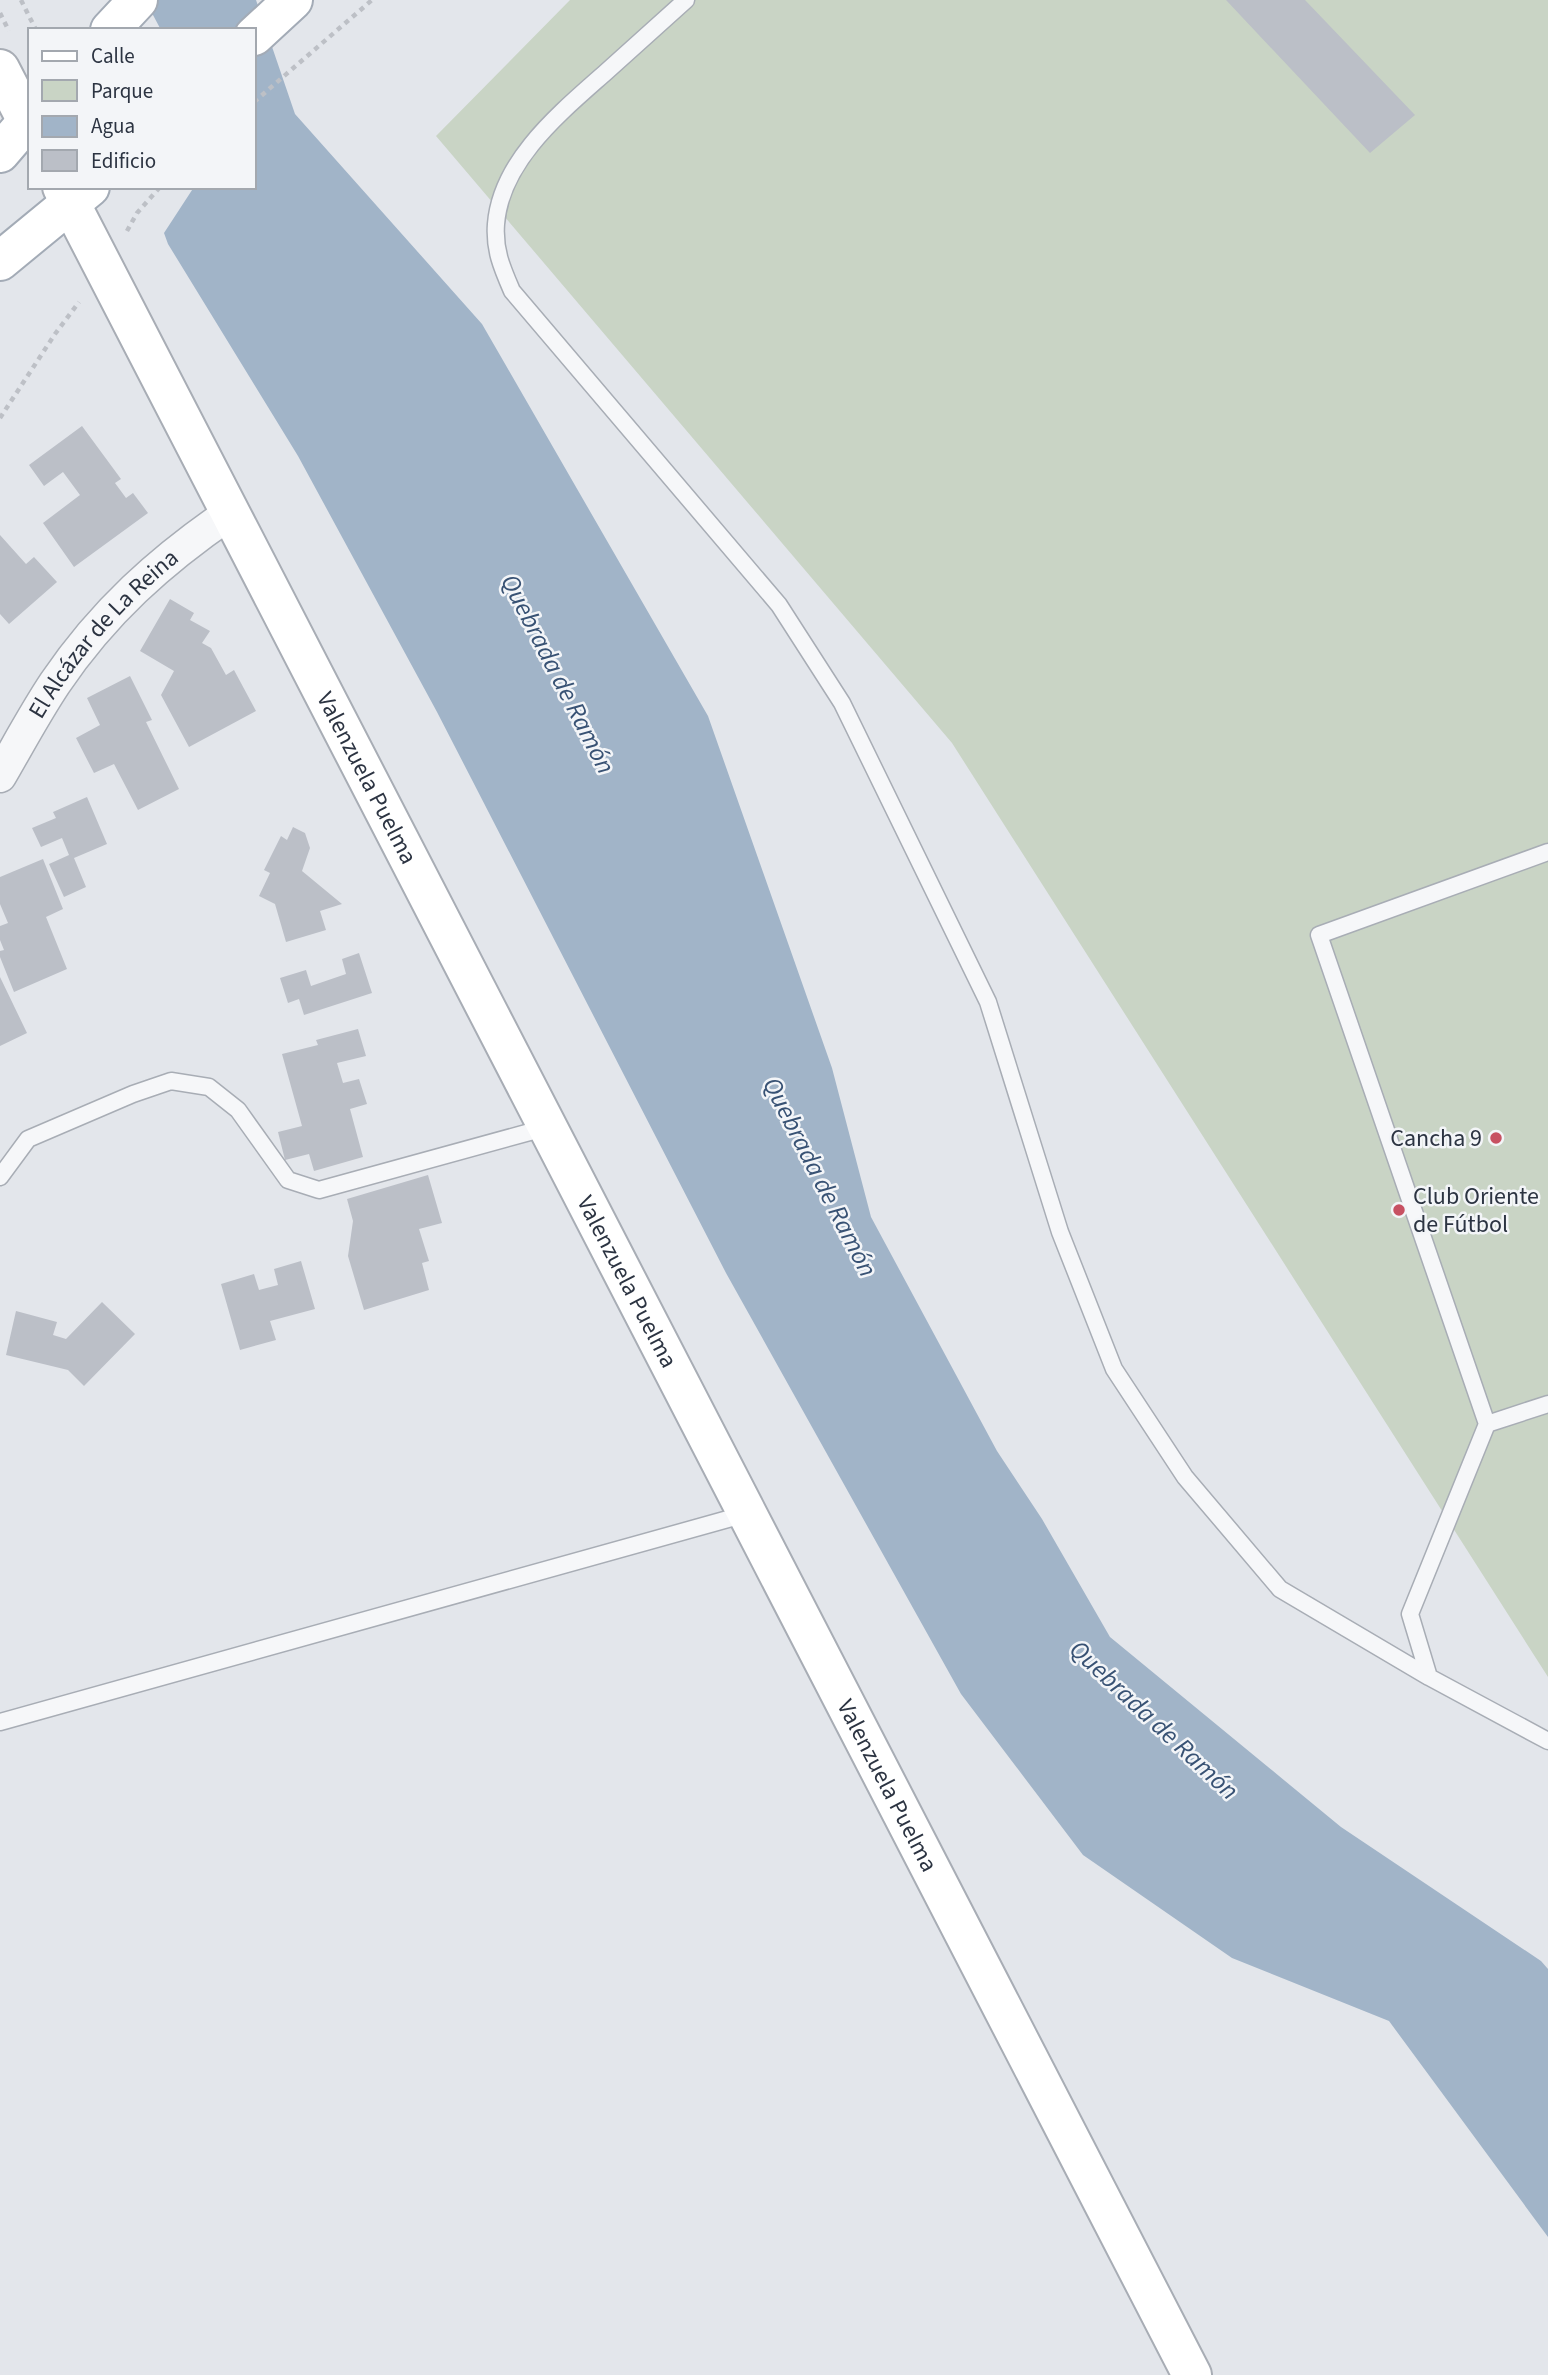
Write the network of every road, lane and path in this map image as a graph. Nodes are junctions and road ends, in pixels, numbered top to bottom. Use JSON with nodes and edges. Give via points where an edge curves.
{"nodes":[{"id":1,"x":21,"y":0,"type":"edge"},
{"id":2,"x":293,"y":0,"type":"edge"},
{"id":3,"x":372,"y":0,"type":"edge"},
{"id":4,"x":686,"y":0,"type":"edge"},
{"id":5,"x":35,"y":28,"type":"edge"},
{"id":6,"x":256,"y":34,"type":"edge"},
{"id":7,"x":0,"y":69,"type":"edge"},
{"id":8,"x":256,"y":100,"type":"edge"},
{"id":9,"x":28,"y":120,"type":"edge"},
{"id":10,"x":28,"y":123,"type":"edge"},
{"id":11,"x":0,"y":153,"type":"edge"},
{"id":12,"x":74,"y":193,"type":"edge"},
{"id":13,"x":0,"y":261,"type":"edge"},
{"id":14,"x":230,"y":513,"type":"junction"},
{"id":15,"x":0,"y":776,"type":"edge"},
{"id":16,"x":1548,"y":852,"type":"edge"},
{"id":17,"x":548,"y":1127,"type":"junction"},
{"id":18,"x":0,"y":1177,"type":"edge"},
{"id":19,"x":1548,"y":1405,"type":"edge"},
{"id":20,"x":1487,"y":1424,"type":"junction"},
{"id":21,"x":746,"y":1514,"type":"junction"},
{"id":22,"x":1429,"y":1677,"type":"junction"},
{"id":23,"x":0,"y":1722,"type":"edge"},
{"id":24,"x":1548,"y":1741,"type":"edge"},
{"id":25,"x":1192,"y":2375,"type":"edge"}],
"edges":[{"from":1,"to":5,"type":"path"},
{"from":2,"to":6,"type":"street"},
{"from":3,"to":8,"type":"path"},
{"from":4,"to":22,"type":"lane","via":[[552,120],[518,163],[500,200],[496,255],[512,291],[779,606],[842,703],[988,1002],[1060,1232],[1114,1369],[1177,1466],[1280,1589]]},
{"from":7,"to":9,"type":"street"},
{"from":10,"to":11,"type":"street"},
{"from":12,"to":13,"type":"street"},
{"from":12,"to":14,"type":"street","name":"Valenzuela Puelma"},
{"from":14,"to":15,"type":"street","name":"El Alcázar de La Reina","via":[[188,542],[111,611],[54,684]]},
{"from":14,"to":17,"type":"street","name":"Valenzuela Puelma"},
{"from":16,"to":20,"type":"lane","via":[[1319,935]]},
{"from":17,"to":18,"type":"lane","via":[[319,1191],[288,1180],[238,1110],[209,1087],[171,1081],[28,1139]]},
{"from":17,"to":21,"type":"street","name":"Valenzuela Puelma"},
{"from":19,"to":20,"type":"lane"},
{"from":20,"to":22,"type":"lane","via":[[1410,1614]]},
{"from":21,"to":23,"type":"lane"},
{"from":21,"to":25,"type":"street","name":"Valenzuela Puelma"},
{"from":22,"to":24,"type":"lane"}]}
